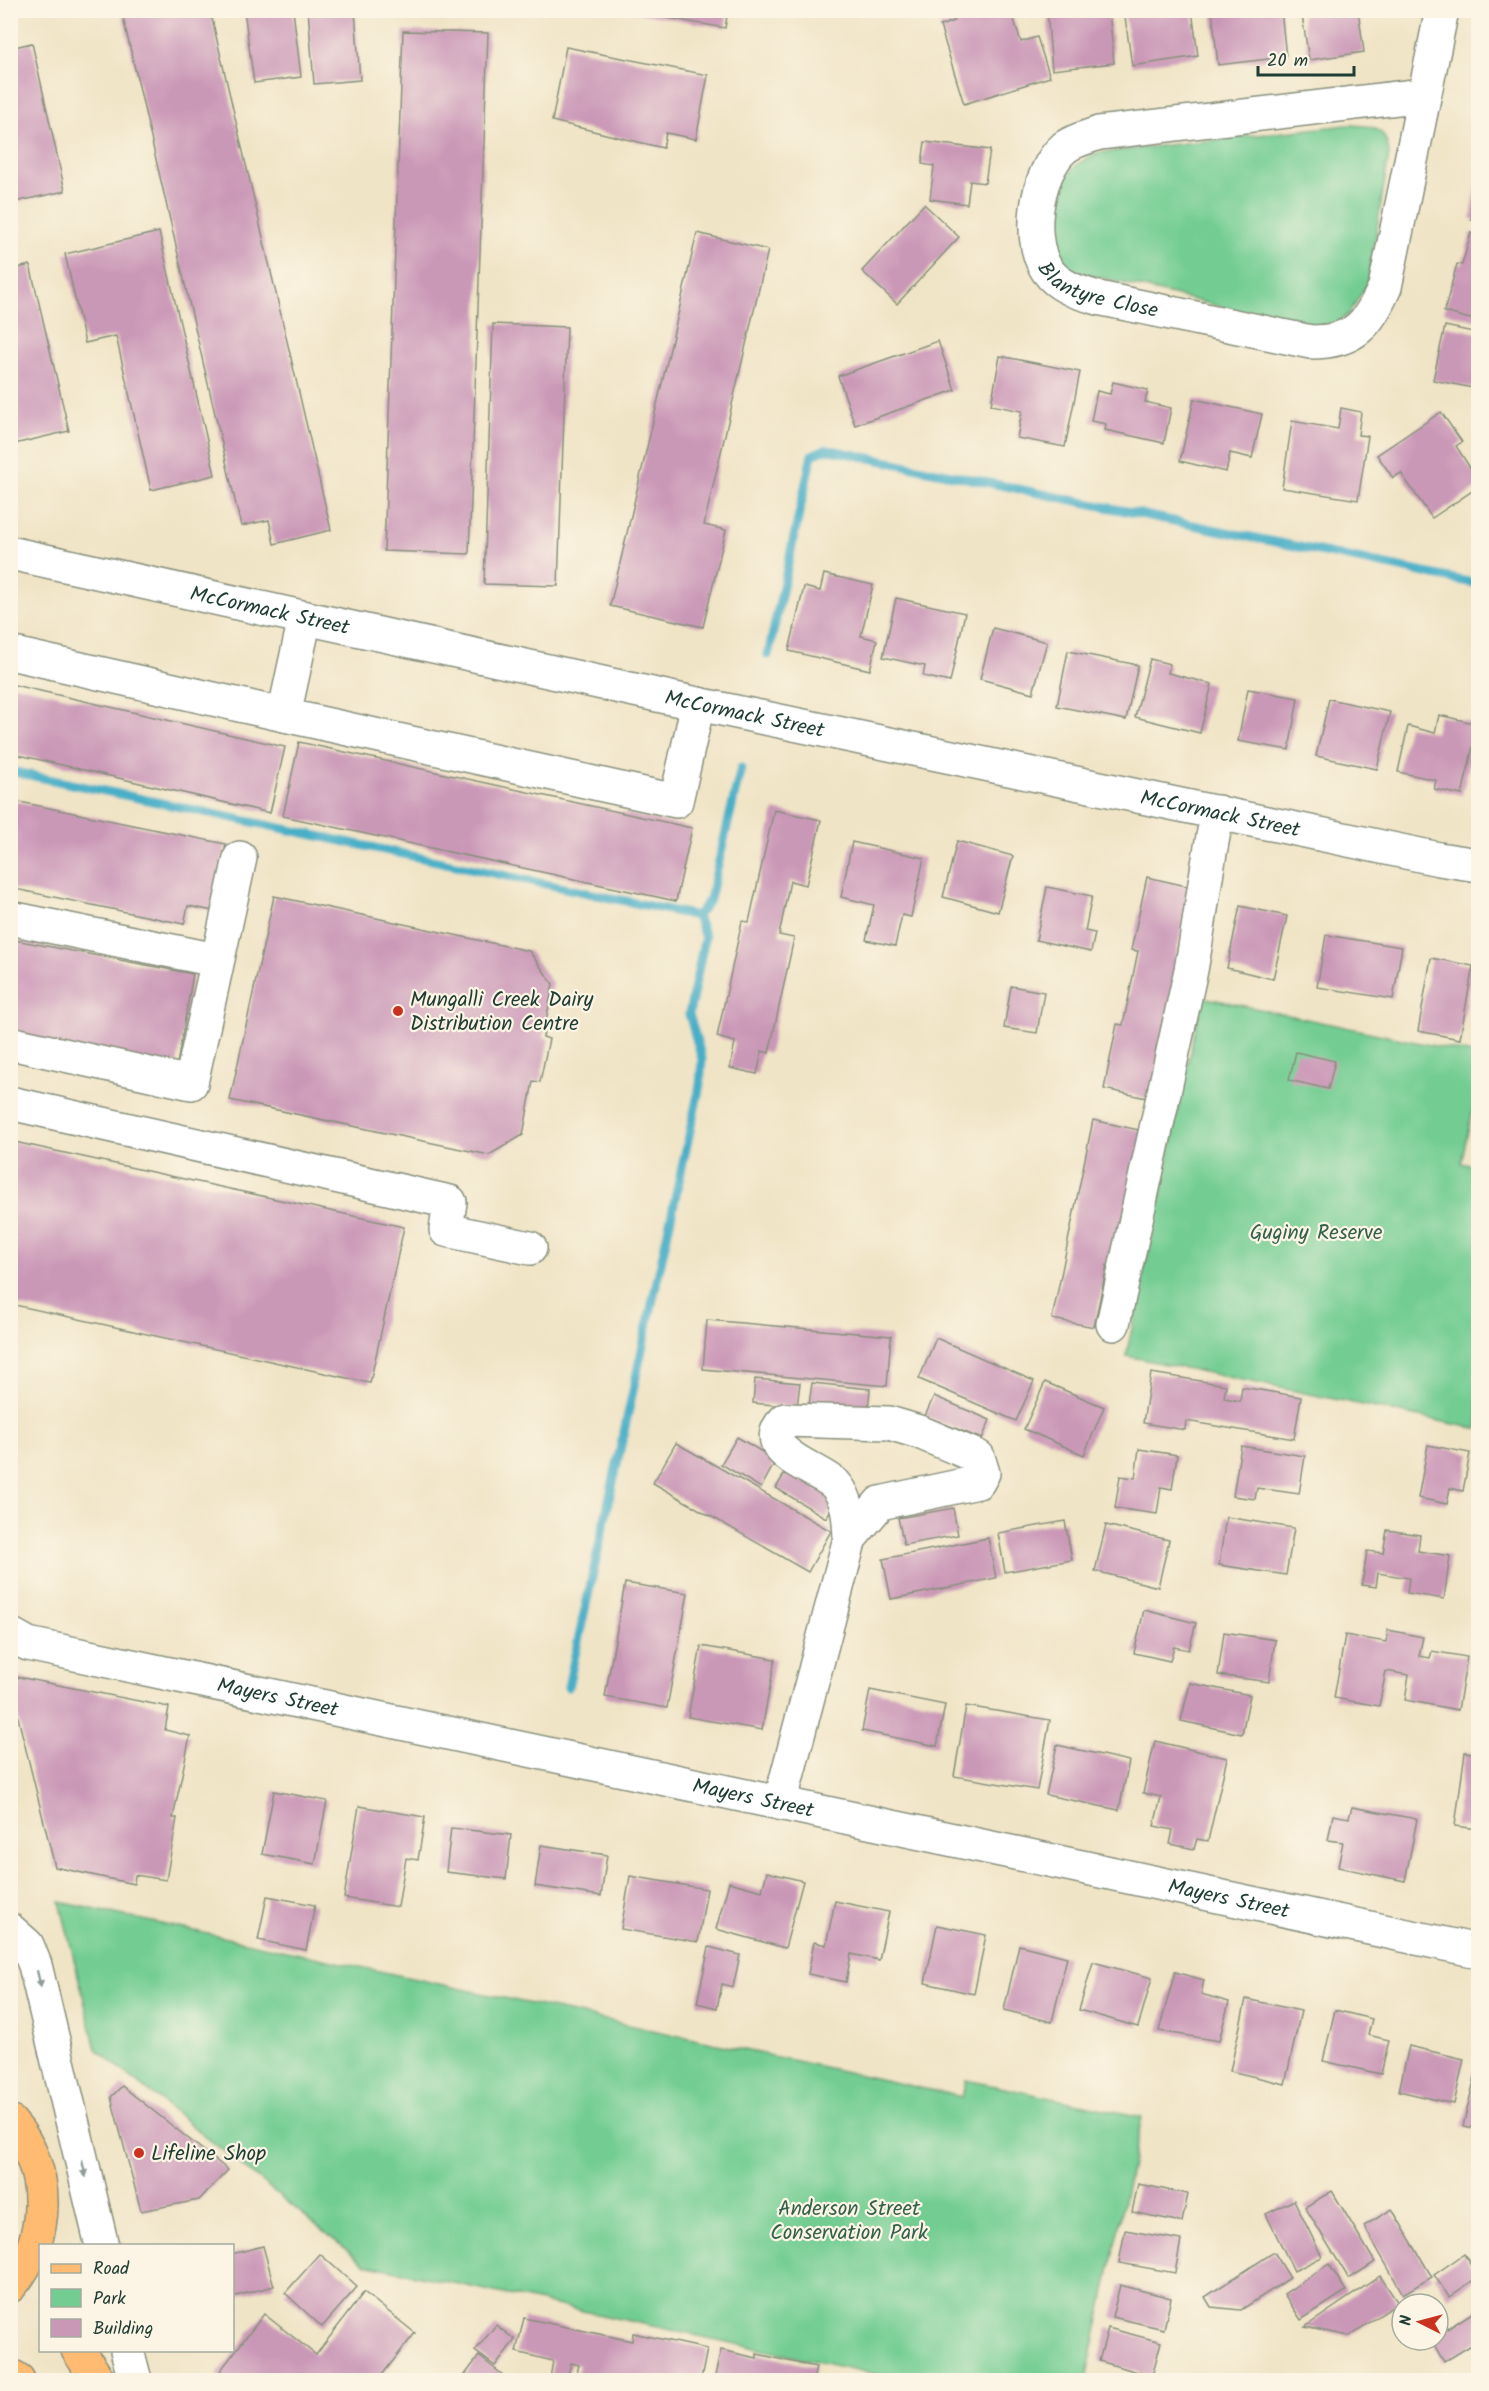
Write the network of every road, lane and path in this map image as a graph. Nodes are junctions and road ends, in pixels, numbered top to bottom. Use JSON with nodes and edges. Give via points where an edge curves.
{"nodes":[{"id":1,"x":1442,"y":10,"type":"edge"},
{"id":2,"x":1423,"y":95,"type":"junction"},
{"id":3,"x":10,"y":553,"type":"edge"},
{"id":4,"x":305,"y":618,"type":"junction"},
{"id":5,"x":10,"y":652,"type":"edge"},
{"id":6,"x":698,"y":704,"type":"junction"},
{"id":7,"x":284,"y":715,"type":"junction"},
{"id":8,"x":1218,"y":812,"type":"junction"},
{"id":9,"x":240,"y":858,"type":"dead end"},
{"id":10,"x":1479,"y":865,"type":"edge"},
{"id":11,"x":10,"y":918,"type":"edge"},
{"id":12,"x":216,"y":960,"type":"junction"},
{"id":13,"x":10,"y":1043,"type":"edge"},
{"id":14,"x":10,"y":1103,"type":"edge"},
{"id":15,"x":530,"y":1248,"type":"dead end"},
{"id":16,"x":1113,"y":1324,"type":"dead end"},
{"id":17,"x":850,"y":1538,"type":"junction"},
{"id":18,"x":16,"y":1642,"type":"edge"},
{"id":19,"x":780,"y":1803,"type":"junction"},
{"id":20,"x":10,"y":1930,"type":"edge"},
{"id":21,"x":1479,"y":1951,"type":"edge"},
{"id":22,"x":14,"y":2126,"type":"edge"},
{"id":23,"x":40,"y":2235,"type":"edge"},
{"id":24,"x":102,"y":2244,"type":"edge"},
{"id":25,"x":10,"y":2286,"type":"edge"},
{"id":26,"x":79,"y":2352,"type":"edge"},
{"id":27,"x":128,"y":2352,"type":"edge"},
{"id":28,"x":10,"y":2375,"type":"edge"},
{"id":29,"x":18,"y":2380,"type":"edge"},
{"id":30,"x":99,"y":2380,"type":"edge"},
{"id":31,"x":135,"y":2380,"type":"edge"}],
"edges":[{"from":1,"to":2,"type":"street","name":"Blantyre Close"},
{"from":2,"to":2,"type":"street","name":"Blantyre Close","via":[[1385,287],[1367,321],[1348,336],[1331,342],[1311,342],[1098,298],[1068,289],[1051,276],[1040,256],[1037,206],[1043,183],[1059,155],[1079,140],[1100,133]]},
{"from":3,"to":4,"type":"street","name":"McCormack Street"},
{"from":4,"to":6,"type":"street","name":"McCormack Street"},
{"from":4,"to":7,"type":"street"},
{"from":5,"to":7,"type":"street"},
{"from":6,"to":7,"type":"street","via":[[676,801]]},
{"from":6,"to":8,"type":"street","name":"McCormack Street"},
{"from":8,"to":10,"type":"street","name":"McCormack Street"},
{"from":8,"to":16,"type":"street","via":[[1205,868],[1191,970]]},
{"from":9,"to":12,"type":"street"},
{"from":11,"to":12,"type":"street"},
{"from":12,"to":13,"type":"street","via":[[191,1083]]},
{"from":14,"to":15,"type":"street","via":[[450,1202],[446,1230]]},
{"from":17,"to":17,"type":"street","via":[[846,1500],[834,1483],[784,1453],[779,1446],[778,1432],[785,1420],[889,1423],[978,1457],[983,1473],[978,1482],[880,1503]]},
{"from":17,"to":19,"type":"street"},
{"from":18,"to":19,"type":"street","name":"Mayers Street"},
{"from":19,"to":21,"type":"street","name":"Mayers Street"},
{"from":20,"to":24,"type":"street","one_way":true,"via":[[27,1945],[33,1957]]},
{"from":22,"to":23,"type":"main road","via":[[39,2179]]},
{"from":23,"to":25,"type":"main road"},
{"from":26,"to":30,"type":"main road"},
{"from":27,"to":31,"type":"street"},
{"from":28,"to":29,"type":"main road"}]}
